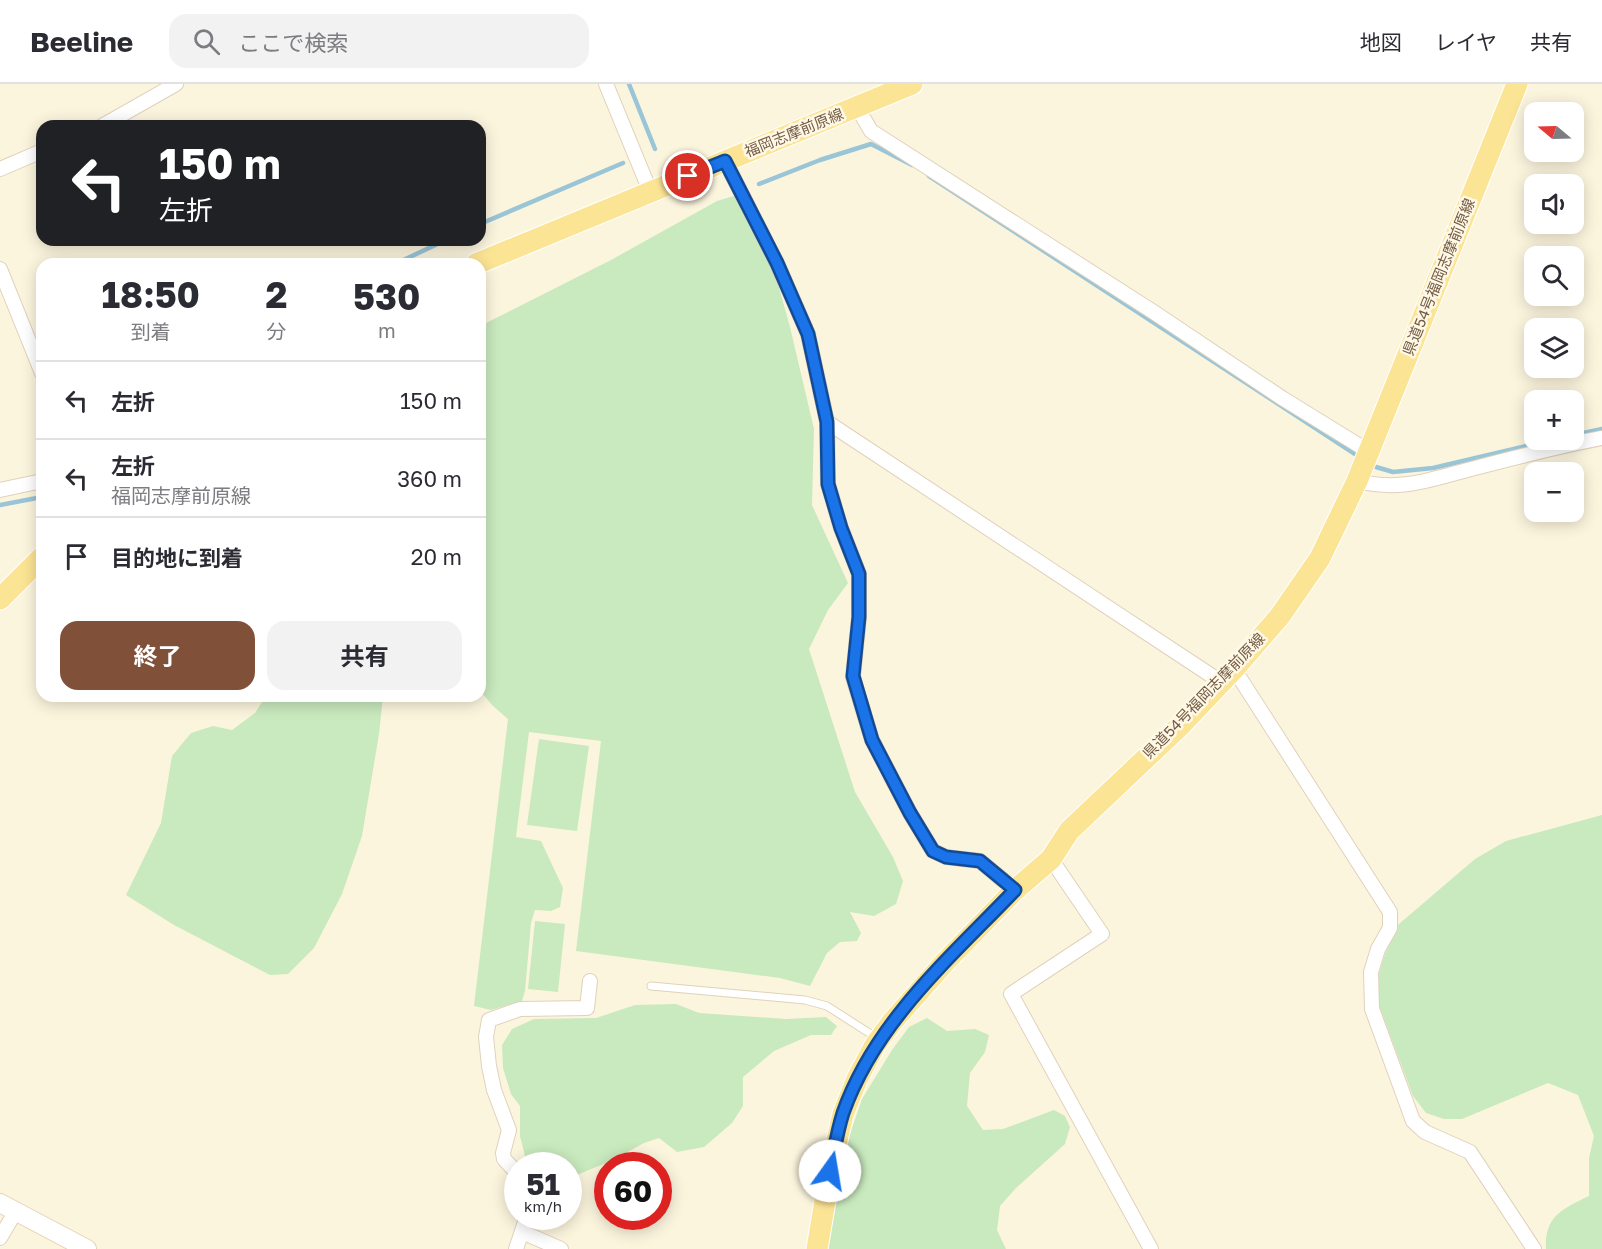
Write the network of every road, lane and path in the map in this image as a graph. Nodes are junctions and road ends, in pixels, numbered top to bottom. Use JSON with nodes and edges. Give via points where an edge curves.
{"nodes":[{"id":1,"x":176,"y":84,"type":"edge"},
{"id":2,"x":606,"y":84,"type":"edge"},
{"id":3,"x":912,"y":84,"type":"edge"},
{"id":4,"x":1517,"y":84,"type":"edge"},
{"id":5,"x":857,"y":107,"type":"junction"},
{"id":6,"x":113,"y":120,"type":"edge"},
{"id":7,"x":36,"y":154,"type":"edge"},
{"id":8,"x":725,"y":161,"type":"junction"},
{"id":9,"x":0,"y":170,"type":"edge"},
{"id":10,"x":650,"y":191,"type":"junction"},
{"id":11,"x":486,"y":260,"type":"edge"},
{"id":12,"x":0,"y":269,"type":"edge"},
{"id":13,"x":36,"y":358,"type":"edge"},
{"id":14,"x":827,"y":422,"type":"junction"},
{"id":15,"x":1602,"y":438,"type":"edge"},
{"id":16,"x":1368,"y":451,"type":"junction"},
{"id":17,"x":1357,"y":481,"type":"junction"},
{"id":18,"x":36,"y":482,"type":"edge"},
{"id":19,"x":0,"y":490,"type":"edge"},
{"id":20,"x":36,"y":563,"type":"edge"},
{"id":21,"x":0,"y":599,"type":"edge"},
{"id":22,"x":1228,"y":675,"type":"junction"},
{"id":23,"x":1051,"y":859,"type":"junction"},
{"id":24,"x":1015,"y":890,"type":"junction"},
{"id":25,"x":590,"y":981,"type":"dead end"},
{"id":26,"x":651,"y":986,"type":"dead end"},
{"id":27,"x":879,"y":1039,"type":"junction"},
{"id":28,"x":504,"y":1159,"type":"edge"},
{"id":29,"x":8,"y":1207,"type":"edge"},
{"id":30,"x":522,"y":1232,"type":"joint"},
{"id":31,"x":0,"y":1238,"type":"edge"},
{"id":32,"x":87,"y":1249,"type":"edge"},
{"id":33,"x":516,"y":1249,"type":"edge"},
{"id":34,"x":561,"y":1249,"type":"edge"},
{"id":35,"x":817,"y":1249,"type":"edge"},
{"id":36,"x":1151,"y":1249,"type":"edge"},
{"id":37,"x":1534,"y":1249,"type":"edge"}],
"edges":[{"from":1,"to":6,"type":"street"},
{"from":2,"to":10,"type":"street"},
{"from":3,"to":5,"type":"main road","name":"福岡志摩前原線"},
{"from":4,"to":16,"type":"main road","name":"県道54号福岡志摩前原線"},
{"from":5,"to":8,"type":"main road","name":"福岡志摩前原線"},
{"from":5,"to":16,"type":"street","via":[[871,131]]},
{"from":7,"to":9,"type":"street"},
{"from":8,"to":10,"type":"main road","name":"福岡志摩前原線"},
{"from":8,"to":14,"type":"street","via":[[808,334]]},
{"from":10,"to":11,"type":"main road","name":"福岡志摩前原線"},
{"from":12,"to":13,"type":"street"},
{"from":14,"to":22,"type":"street"},
{"from":14,"to":24,"type":"street","via":[[828,484],[859,574],[853,676],[872,740],[933,851],[946,857],[980,861]]},
{"from":15,"to":17,"type":"street","via":[[1413,485],[1377,486]]},
{"from":16,"to":17,"type":"main road","name":"県道54号福岡志摩前原線"},
{"from":17,"to":22,"type":"main road","name":"県道54号福岡志摩前原線","via":[[1320,558],[1280,616]]},
{"from":18,"to":19,"type":"street"},
{"from":20,"to":21,"type":"main road"},
{"from":22,"to":23,"type":"main road","name":"県道54号福岡志摩前原線","via":[[1069,831]]},
{"from":22,"to":37,"type":"street","via":[[1390,912],[1390,928],[1371,972],[1372,1009],[1413,1121],[1425,1132],[1470,1152]]},
{"from":23,"to":24,"type":"main road","name":"県道54号福岡志摩前原線"},
{"from":23,"to":36,"type":"street","via":[[1102,934],[1011,994]]},
{"from":24,"to":27,"type":"main road","name":"県道54号福岡志摩前原線","via":[[916,994]]},
{"from":25,"to":28,"type":"street","via":[[587,1008],[520,1009],[489,1020],[489,1066],[509,1130]]},
{"from":26,"to":27,"type":"lane","via":[[805,1000],[827,1006]]},
{"from":27,"to":35,"type":"main road","name":"県道54号福岡志摩前原線","via":[[843,1114]]},
{"from":29,"to":31,"type":"street"},
{"from":29,"to":32,"type":"main road"},
{"from":30,"to":33,"type":"street"},
{"from":30,"to":34,"type":"street"}]}
